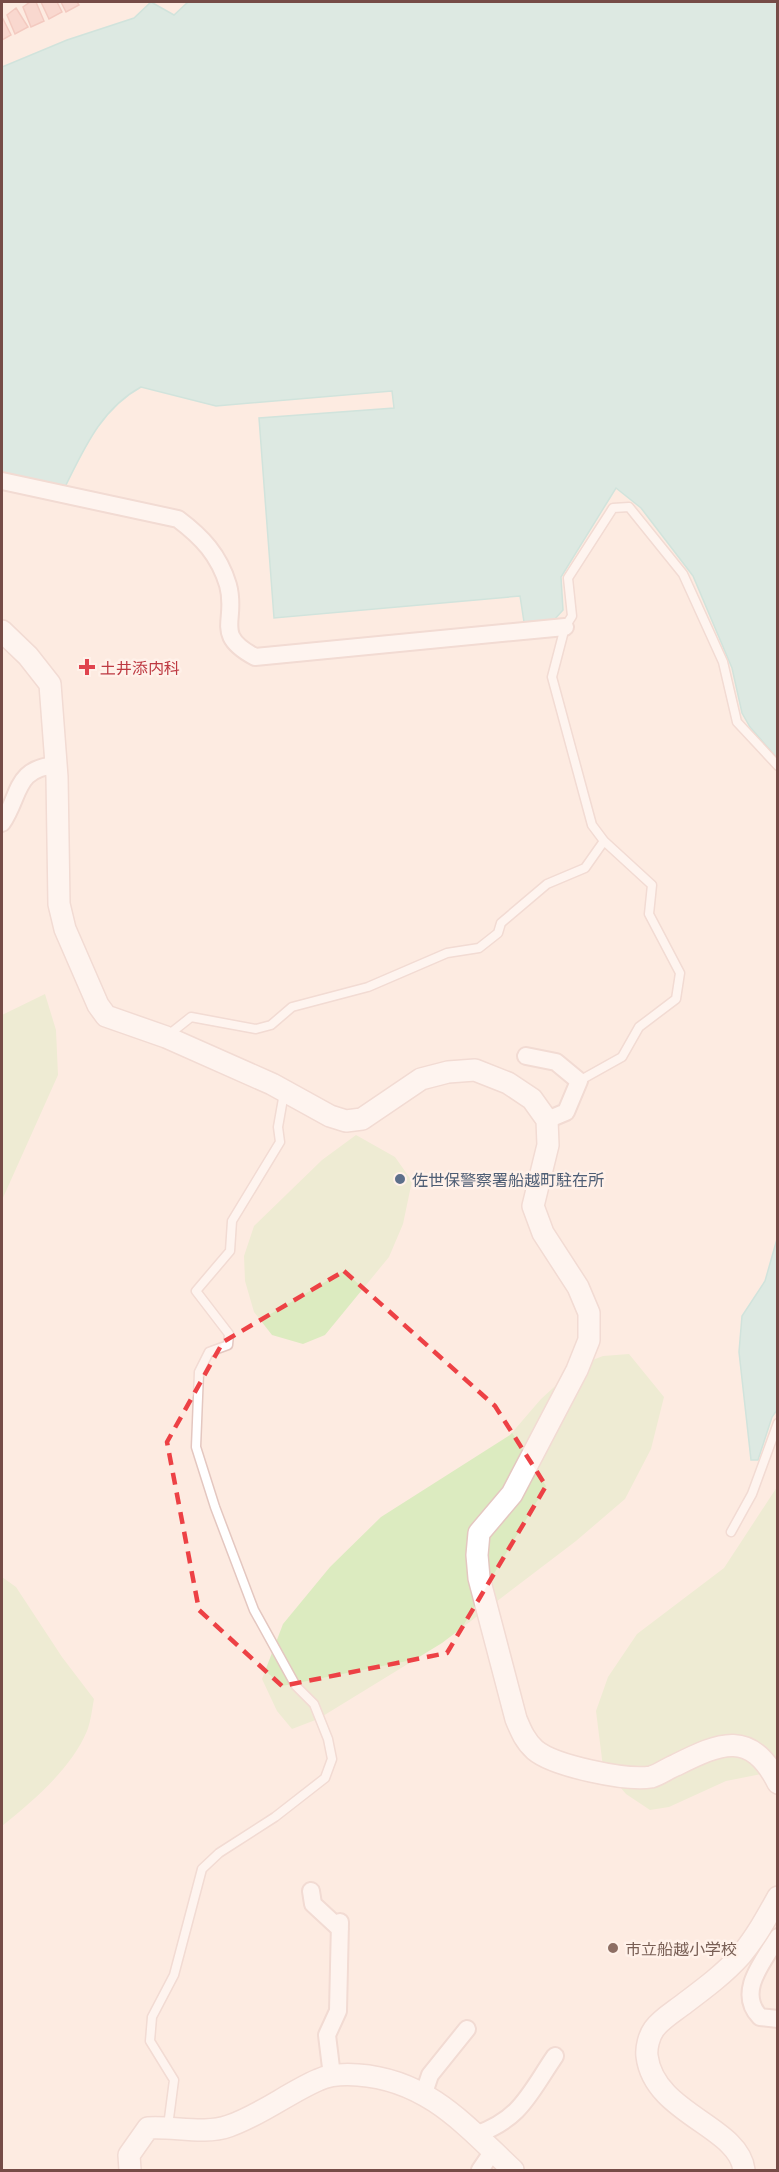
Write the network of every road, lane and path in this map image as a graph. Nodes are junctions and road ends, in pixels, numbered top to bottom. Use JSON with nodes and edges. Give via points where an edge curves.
{"nodes":[{"id":1,"x":2,"y":481,"type":"edge"},
{"id":2,"x":565,"y":627,"type":"junction"},
{"id":3,"x":2,"y":631,"type":"edge"},
{"id":4,"x":57,"y":765,"type":"junction"},
{"id":5,"x":777,"y":766,"type":"edge"},
{"id":6,"x":2,"y":823,"type":"edge"},
{"id":7,"x":604,"y":841,"type":"junction"},
{"id":8,"x":166,"y":1037,"type":"junction"},
{"id":9,"x":526,"y":1056,"type":"dead end"},
{"id":10,"x":579,"y":1081,"type":"junction"},
{"id":11,"x":284,"y":1092,"type":"junction"},
{"id":12,"x":547,"y":1120,"type":"junction"},
{"id":13,"x":777,"y":1423,"type":"edge"},
{"id":14,"x":731,"y":1532,"type":"dead end"},
{"id":15,"x":777,"y":1783,"type":"edge"},
{"id":16,"x":310,"y":1891,"type":"dead end"},
{"id":17,"x":777,"y":1897,"type":"edge"},
{"id":18,"x":777,"y":1937,"type":"edge"},
{"id":19,"x":777,"y":2019,"type":"edge"},
{"id":20,"x":467,"y":2029,"type":"dead end"},
{"id":21,"x":555,"y":2056,"type":"dead end"},
{"id":22,"x":332,"y":2076,"type":"junction"},
{"id":23,"x":424,"y":2093,"type":"junction"},
{"id":24,"x":168,"y":2127,"type":"junction"},
{"id":25,"x":476,"y":2135,"type":"junction"},
{"id":26,"x":493,"y":2151,"type":"junction"},
{"id":27,"x":130,"y":2170,"type":"edge"},
{"id":28,"x":480,"y":2170,"type":"edge"},
{"id":29,"x":513,"y":2170,"type":"edge"},
{"id":30,"x":744,"y":2170,"type":"edge"}],
"edges":[{"from":1,"to":2,"type":"street","via":[[178,519],[213,551],[228,586],[230,636],[238,648],[255,657]]},
{"from":2,"to":5,"type":"lane","via":[[572,616],[568,578],[613,507],[629,507],[683,574],[723,662],[737,722]]},
{"from":2,"to":7,"type":"lane","via":[[552,677],[592,825]]},
{"from":3,"to":4,"type":"street","via":[[51,684]]},
{"from":4,"to":6,"type":"street","via":[[40,766],[24,777]]},
{"from":4,"to":8,"type":"street","via":[[59,904],[65,929],[106,1016]]},
{"from":7,"to":8,"type":"lane","via":[[585,868],[547,884],[501,923],[498,933],[479,948],[447,953],[368,987],[292,1007],[271,1025],[256,1029],[191,1017]]},
{"from":7,"to":10,"type":"lane","via":[[652,885],[649,914],[680,973],[676,999],[639,1027],[622,1057]]},
{"from":8,"to":11,"type":"street"},
{"from":9,"to":10,"type":"street","via":[[556,1062]]},
{"from":10,"to":12,"type":"street","via":[[566,1112]]},
{"from":11,"to":12,"type":"street","via":[[346,1121],[362,1119],[421,1079],[475,1070],[508,1083],[532,1099]]},
{"from":11,"to":24,"type":"lane","via":[[278,1127],[280,1142],[232,1221],[230,1251],[196,1291],[229,1334],[228,1345],[209,1352],[199,1372],[196,1447],[255,1610],[296,1686],[314,1704],[332,1759],[325,1778],[202,1869],[174,1975],[152,2018],[150,2041],[174,2080]]},
{"from":12,"to":15,"type":"street","via":[[548,1145],[533,1206],[543,1233],[578,1287],[589,1313],[589,1340],[512,1494],[479,1533],[479,1578],[516,1719],[537,1752],[611,1777],[651,1777],[725,1743],[750,1748],[769,1766]]},
{"from":13,"to":14,"type":"lane","via":[[752,1494]]},
{"from":16,"to":22,"type":"street","via":[[313,1904],[340,1925],[338,2011],[327,2035]]},
{"from":17,"to":30,"type":"street","via":[[740,1956],[654,2029],[646,2054],[654,2082],[730,2144],[743,2160]]},
{"from":18,"to":19,"type":"street","via":[[748,1990],[752,2008],[760,2018]]},
{"from":20,"to":23,"type":"street","via":[[430,2075]]},
{"from":21,"to":25,"type":"street","via":[[513,2117]]},
{"from":22,"to":23,"type":"street","via":[[371,2076]]},
{"from":22,"to":24,"type":"street","via":[[229,2126],[210,2130]]},
{"from":23,"to":25,"type":"street","via":[[445,2106]]},
{"from":24,"to":27,"type":"street","via":[[148,2128],[129,2155]]},
{"from":25,"to":26,"type":"street"},
{"from":26,"to":28,"type":"street"},
{"from":26,"to":29,"type":"street"}]}
